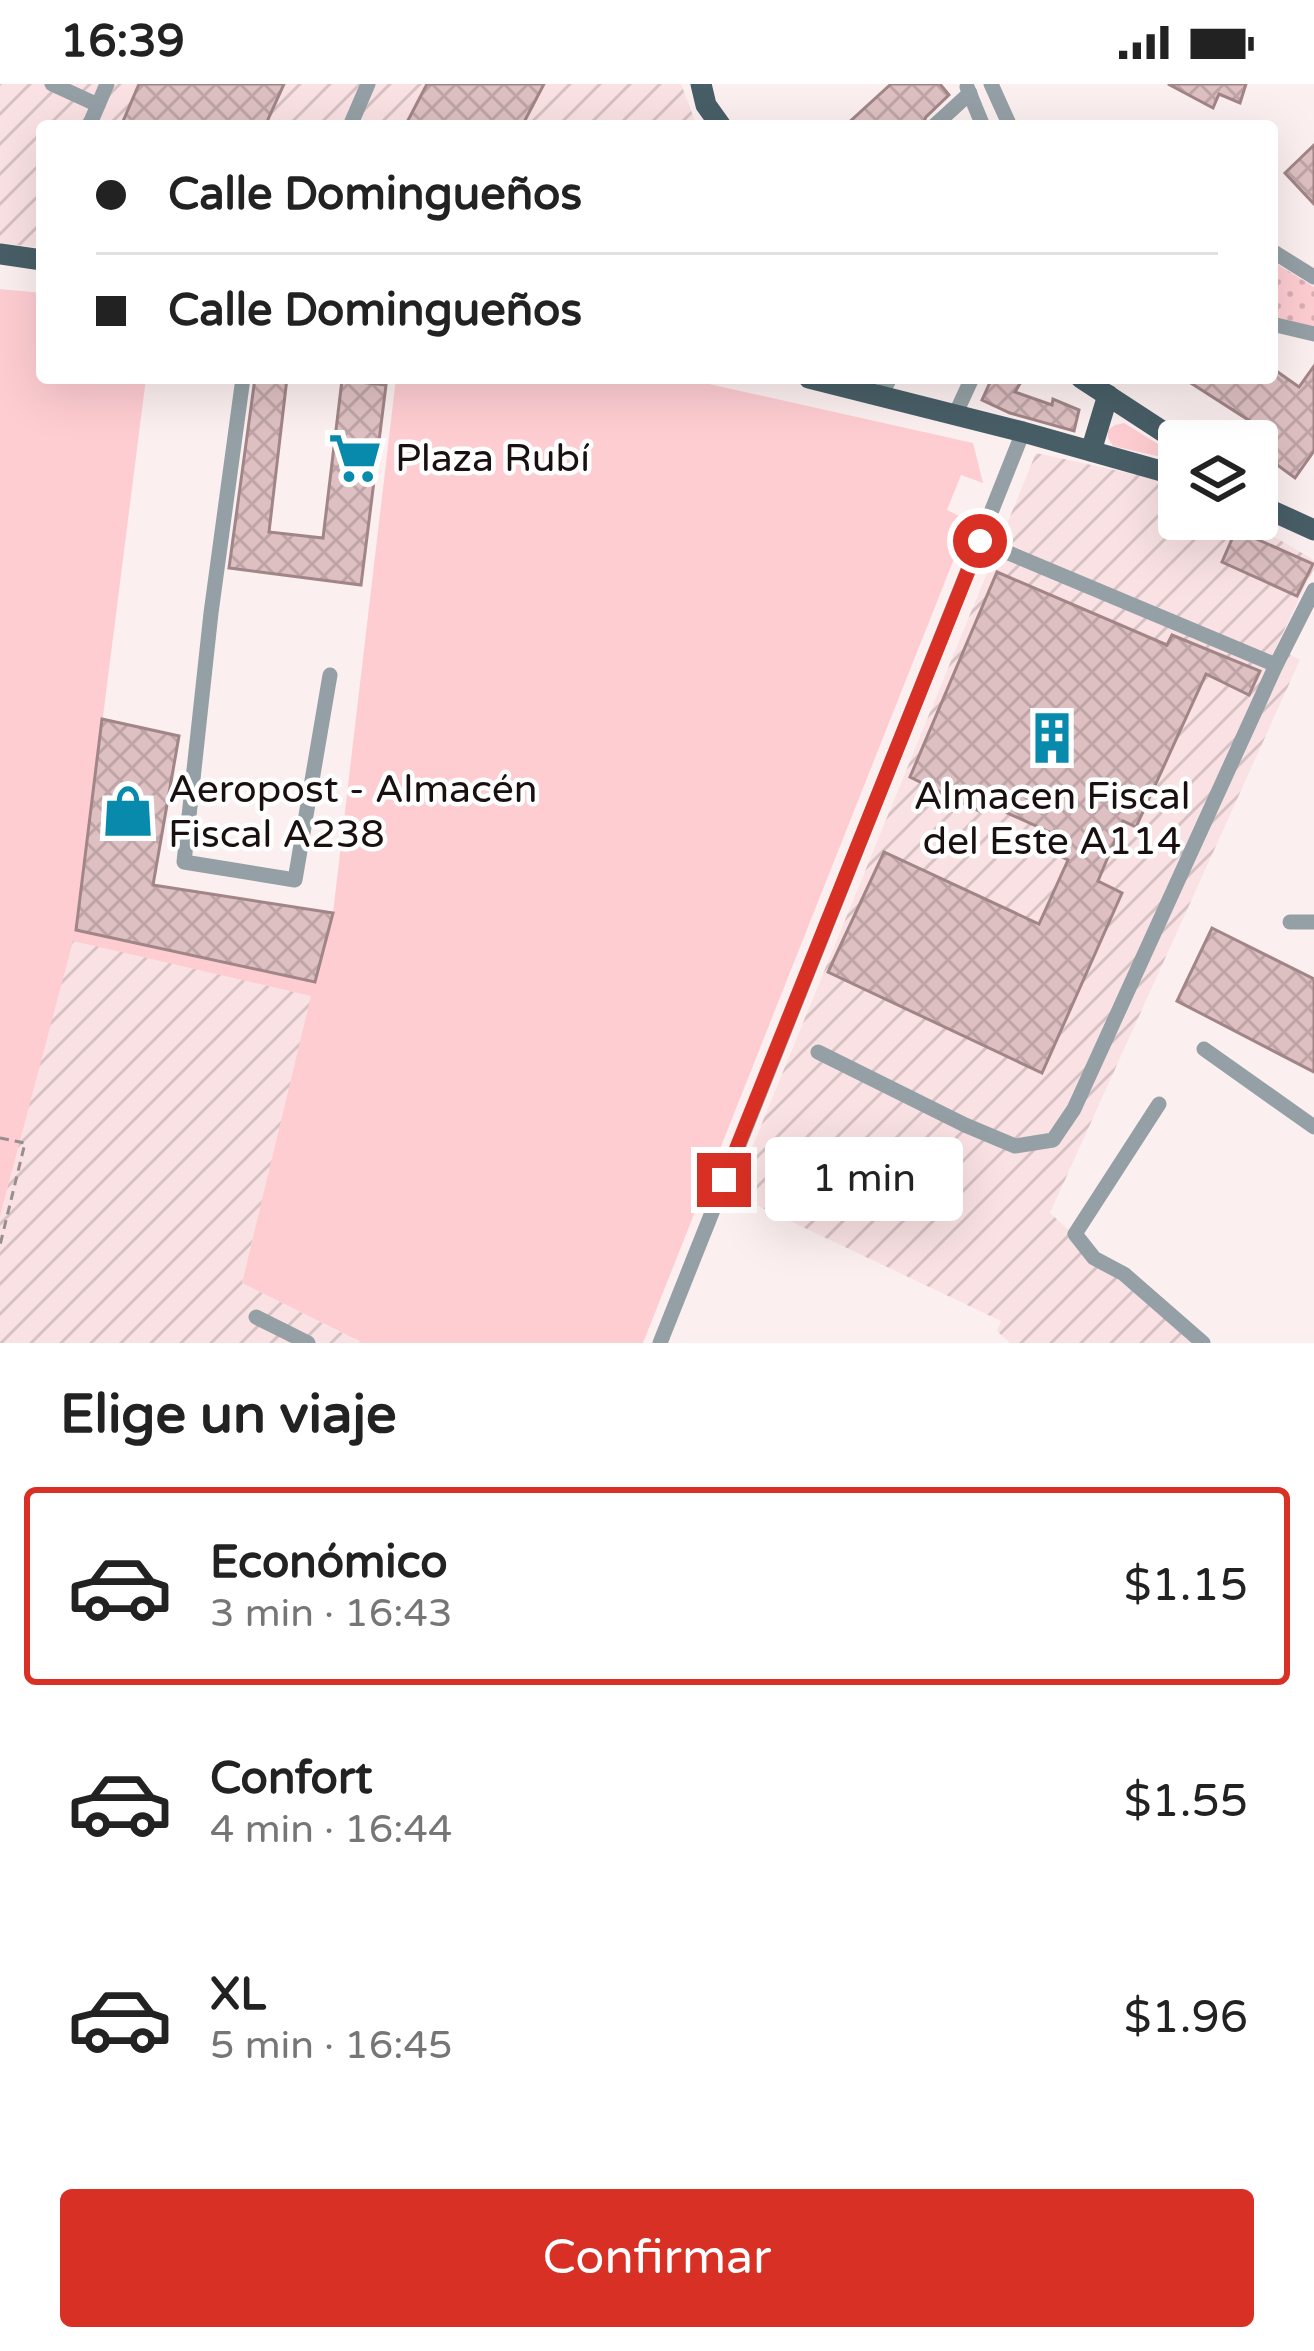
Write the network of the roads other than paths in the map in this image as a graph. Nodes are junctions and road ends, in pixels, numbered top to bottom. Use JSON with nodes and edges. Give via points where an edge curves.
{"nodes":[{"id":1,"x":52,"y":84,"type":"edge"},
{"id":2,"x":107,"y":84,"type":"edge"},
{"id":3,"x":368,"y":84,"type":"edge"},
{"id":4,"x":700,"y":84,"type":"edge"},
{"id":5,"x":991,"y":84,"type":"edge"},
{"id":6,"x":968,"y":89,"type":"edge"},
{"id":7,"x":98,"y":104,"type":"junction"},
{"id":8,"x":91,"y":120,"type":"edge"},
{"id":9,"x":353,"y":120,"type":"edge"},
{"id":10,"x":717,"y":120,"type":"edge"},
{"id":11,"x":940,"y":120,"type":"edge"},
{"id":12,"x":981,"y":120,"type":"edge"},
{"id":13,"x":1007,"y":120,"type":"edge"},
{"id":14,"x":0,"y":254,"type":"edge"},
{"id":15,"x":36,"y":255,"type":"edge"},
{"id":16,"x":1278,"y":255,"type":"edge"},
{"id":17,"x":1314,"y":277,"type":"edge"},
{"id":18,"x":1278,"y":325,"type":"edge"},
{"id":19,"x":1314,"y":334,"type":"edge"},
{"id":20,"x":242,"y":384,"type":"edge"},
{"id":21,"x":969,"y":384,"type":"edge"},
{"id":22,"x":1091,"y":384,"type":"edge"},
{"id":23,"x":885,"y":387,"type":"edge"},
{"id":24,"x":1108,"y":395,"type":"junction"},
{"id":25,"x":955,"y":415,"type":"junction"},
{"id":26,"x":1158,"y":428,"type":"edge"},
{"id":27,"x":1023,"y":432,"type":"junction"},
{"id":28,"x":1091,"y":451,"type":"junction"},
{"id":29,"x":1158,"y":470,"type":"edge"},
{"id":30,"x":1278,"y":505,"type":"edge"},
{"id":31,"x":1278,"y":511,"type":"edge"},
{"id":32,"x":1310,"y":521,"type":"edge"},
{"id":33,"x":980,"y":541,"type":"junction"},
{"id":34,"x":1314,"y":590,"type":"edge"},
{"id":35,"x":1276,"y":665,"type":"junction"},
{"id":36,"x":331,"y":675,"type":"dead end"},
{"id":37,"x":1290,"y":922,"type":"dead end"},
{"id":38,"x":1314,"y":922,"type":"edge"},
{"id":39,"x":1204,"y":1048,"type":"dead end"},
{"id":40,"x":818,"y":1052,"type":"dead end"},
{"id":41,"x":1159,"y":1104,"type":"dead end"},
{"id":42,"x":1314,"y":1127,"type":"edge"},
{"id":43,"x":256,"y":1317,"type":"dead end"},
{"id":44,"x":308,"y":1343,"type":"edge"},
{"id":45,"x":660,"y":1343,"type":"edge"},
{"id":46,"x":1203,"y":1343,"type":"edge"}],
"edges":[{"from":1,"to":7,"type":"street"},
{"from":2,"to":7,"type":"street"},
{"from":3,"to":9,"type":"street"},
{"from":4,"to":10,"type":"main road"},
{"from":5,"to":13,"type":"street"},
{"from":6,"to":11,"type":"street"},
{"from":6,"to":12,"type":"street"},
{"from":7,"to":8,"type":"street"},
{"from":14,"to":15,"type":"main road"},
{"from":16,"to":17,"type":"street"},
{"from":18,"to":19,"type":"street"},
{"from":20,"to":36,"type":"street","via":[[184,862],[295,880]]},
{"from":21,"to":25,"type":"street"},
{"from":22,"to":24,"type":"main road"},
{"from":23,"to":25,"type":"main road"},
{"from":24,"to":26,"type":"main road"},
{"from":24,"to":28,"type":"main road"},
{"from":25,"to":27,"type":"main road"},
{"from":27,"to":28,"type":"main road"},
{"from":27,"to":33,"type":"street"},
{"from":28,"to":29,"type":"main road"},
{"from":30,"to":32,"type":"main road"},
{"from":31,"to":32,"type":"main road"},
{"from":33,"to":35,"type":"street"},
{"from":33,"to":45,"type":"street"},
{"from":34,"to":35,"type":"street"},
{"from":35,"to":40,"type":"street","via":[[1053,1140],[1016,1147]]},
{"from":37,"to":38,"type":"street"},
{"from":39,"to":42,"type":"street"},
{"from":41,"to":46,"type":"street","via":[[1075,1234]]},
{"from":43,"to":44,"type":"street"}]}
